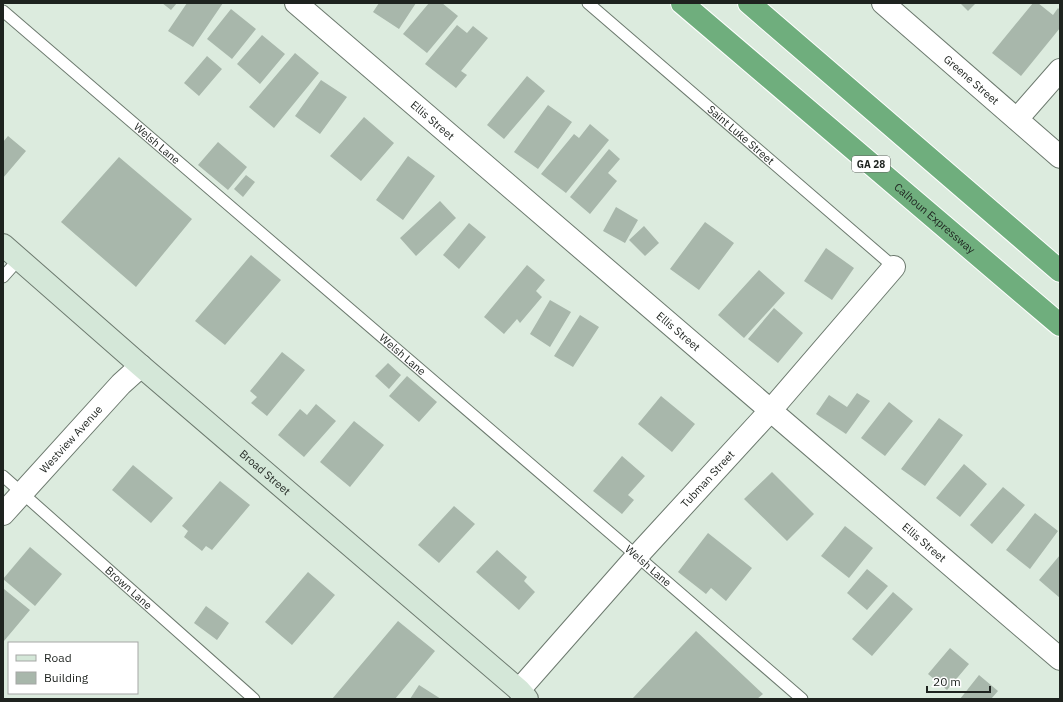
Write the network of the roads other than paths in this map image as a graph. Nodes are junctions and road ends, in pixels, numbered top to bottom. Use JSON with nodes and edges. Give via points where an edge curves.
{"nodes":[{"id":1,"x":296,"y":3,"type":"edge"},
{"id":2,"x":588,"y":3,"type":"edge"},
{"id":3,"x":682,"y":3,"type":"edge"},
{"id":4,"x":749,"y":3,"type":"edge"},
{"id":5,"x":883,"y":3,"type":"edge"},
{"id":6,"x":3,"y":11,"type":"edge"},
{"id":7,"x":1060,"y":70,"type":"edge"},
{"id":8,"x":1017,"y":119,"type":"junction"},
{"id":9,"x":1060,"y":157,"type":"edge"},
{"id":10,"x":11,"y":252,"type":"edge"},
{"id":11,"x":894,"y":267,"type":"joint"},
{"id":12,"x":1060,"y":271,"type":"edge"},
{"id":13,"x":3,"y":276,"type":"edge"},
{"id":14,"x":1060,"y":325,"type":"edge"},
{"id":15,"x":141,"y":366,"type":"junction"},
{"id":16,"x":770,"y":411,"type":"junction"},
{"id":17,"x":3,"y":476,"type":"edge"},
{"id":18,"x":22,"y":493,"type":"junction"},
{"id":19,"x":3,"y":514,"type":"edge"},
{"id":20,"x":637,"y":556,"type":"junction"},
{"id":21,"x":1060,"y":659,"type":"edge"},
{"id":22,"x":523,"y":695,"type":"edge"},
{"id":23,"x":254,"y":699,"type":"edge"},
{"id":24,"x":802,"y":699,"type":"edge"}],
"edges":[{"from":1,"to":16,"type":"street","name":"Ellis Street"},
{"from":2,"to":11,"type":"lane","name":"Saint Luke Street"},
{"from":3,"to":14,"type":"highway","name":"Calhoun Expressway","number":"GA 28"},
{"from":4,"to":12,"type":"highway"},
{"from":5,"to":8,"type":"street","name":"Greene Street"},
{"from":6,"to":20,"type":"lane","name":"Welsh Lane"},
{"from":7,"to":8,"type":"street"},
{"from":8,"to":9,"type":"street","name":"Greene Street"},
{"from":10,"to":13,"type":"lane"},
{"from":10,"to":15,"type":"main road","name":"Broad Street"},
{"from":11,"to":16,"type":"street","name":"Tubman Street"},
{"from":15,"to":18,"type":"street","name":"Westview Avenue","via":[[121,384]]},
{"from":15,"to":22,"type":"main road","name":"Broad Street"},
{"from":16,"to":20,"type":"street","name":"Tubman Street"},
{"from":16,"to":21,"type":"street","name":"Ellis Street"},
{"from":17,"to":18,"type":"lane","name":"Brown Lane"},
{"from":18,"to":19,"type":"street","name":"Westview Avenue"},
{"from":18,"to":23,"type":"lane","name":"Brown Lane"},
{"from":20,"to":22,"type":"street","name":"Tubman Street"},
{"from":20,"to":24,"type":"lane","name":"Welsh Lane"}]}
